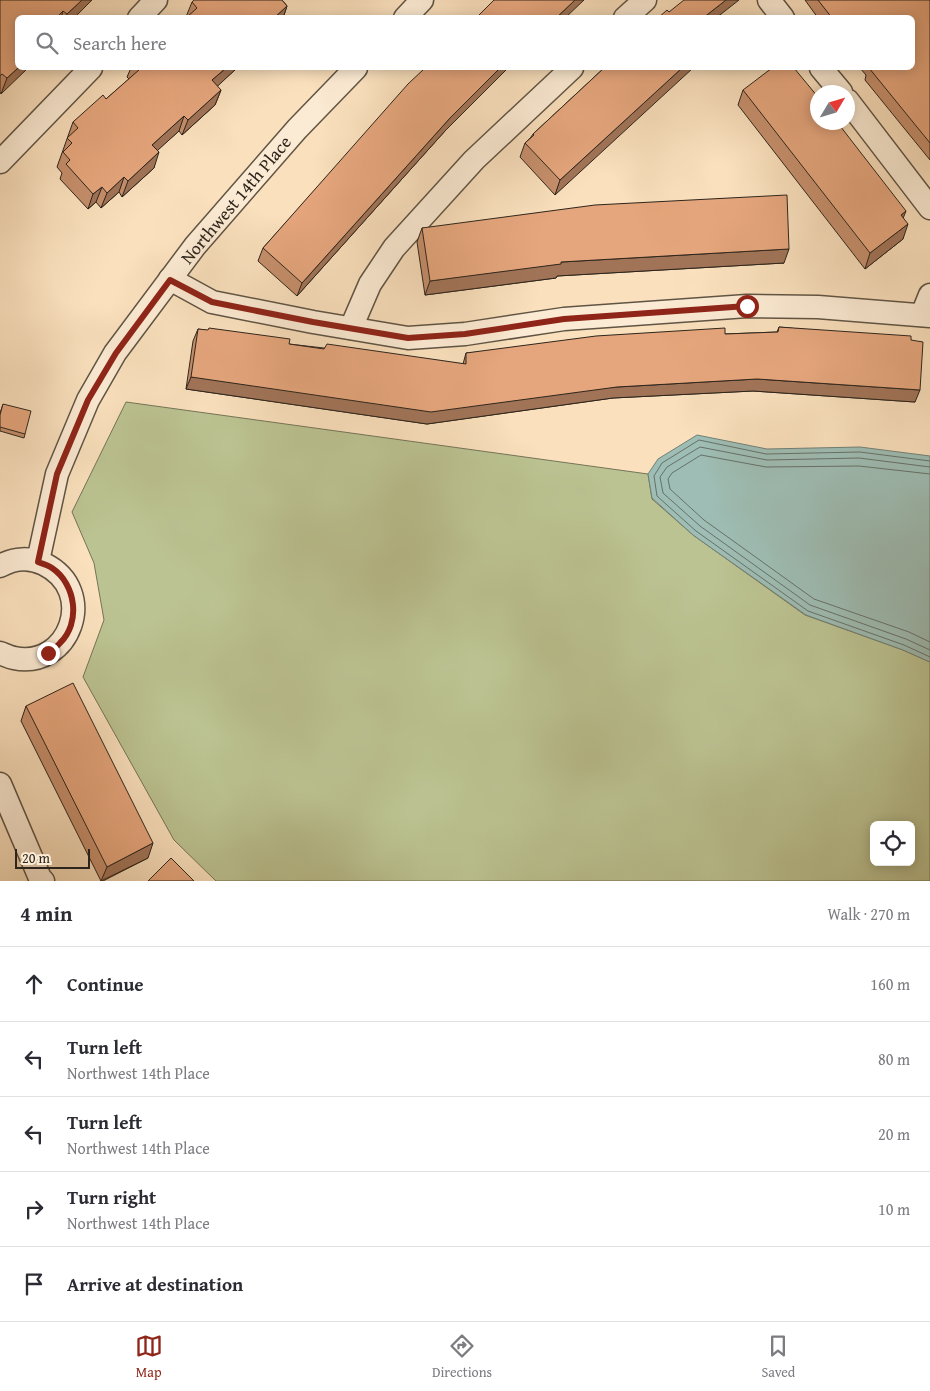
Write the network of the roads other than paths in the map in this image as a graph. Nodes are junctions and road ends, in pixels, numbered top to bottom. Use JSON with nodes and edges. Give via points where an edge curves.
{"nodes":[{"id":1,"x":156,"y":0,"type":"edge"},
{"id":2,"x":422,"y":0,"type":"edge"},
{"id":3,"x":645,"y":0,"type":"edge"},
{"id":4,"x":769,"y":0,"type":"edge"},
{"id":5,"x":142,"y":15,"type":"edge"},
{"id":6,"x":408,"y":15,"type":"edge"},
{"id":7,"x":629,"y":15,"type":"edge"},
{"id":8,"x":780,"y":15,"type":"edge"},
{"id":9,"x":88,"y":70,"type":"edge"},
{"id":10,"x":354,"y":70,"type":"edge"},
{"id":11,"x":570,"y":70,"type":"edge"},
{"id":12,"x":823,"y":70,"type":"edge"},
{"id":13,"x":834,"y":85,"type":"edge"},
{"id":14,"x":855,"y":111,"type":"edge"},
{"id":15,"x":0,"y":162,"type":"edge"},
{"id":16,"x":930,"y":208,"type":"edge"},
{"id":17,"x":170,"y":280,"type":"junction"},
{"id":18,"x":927,"y":309,"type":"edge"},
{"id":19,"x":351,"y":328,"type":"junction"},
{"id":20,"x":38,"y":562,"type":"junction"},
{"id":21,"x":0,"y":566,"type":"edge"},
{"id":22,"x":0,"y":653,"type":"edge"},
{"id":23,"x":0,"y":784,"type":"edge"},
{"id":24,"x":43,"y":881,"type":"edge"}],
"edges":[{"from":1,"to":5,"type":"street"},
{"from":2,"to":6,"type":"street"},
{"from":3,"to":7,"type":"street"},
{"from":4,"to":8,"type":"street"},
{"from":9,"to":15,"type":"street"},
{"from":10,"to":17,"type":"street","name":"Northwest 14th Place","via":[[297,129],[195,246]]},
{"from":11,"to":19,"type":"street","via":[[474,160],[394,248],[370,284]]},
{"from":12,"to":13,"type":"street"},
{"from":14,"to":16,"type":"street"},
{"from":17,"to":19,"type":"street","via":[[212,302]]},
{"from":17,"to":20,"type":"street","name":"Northwest 14th Place","via":[[116,353],[88,400],[57,474]]},
{"from":18,"to":19,"type":"street","via":[[747,306],[564,319],[465,334],[408,338]]},
{"from":20,"to":21,"type":"street","via":[[23,559]]},
{"from":20,"to":22,"type":"street","via":[[53,568],[72,594],[74,611],[70,628],[61,643],[32,659]]},
{"from":23,"to":24,"type":"street"}]}
